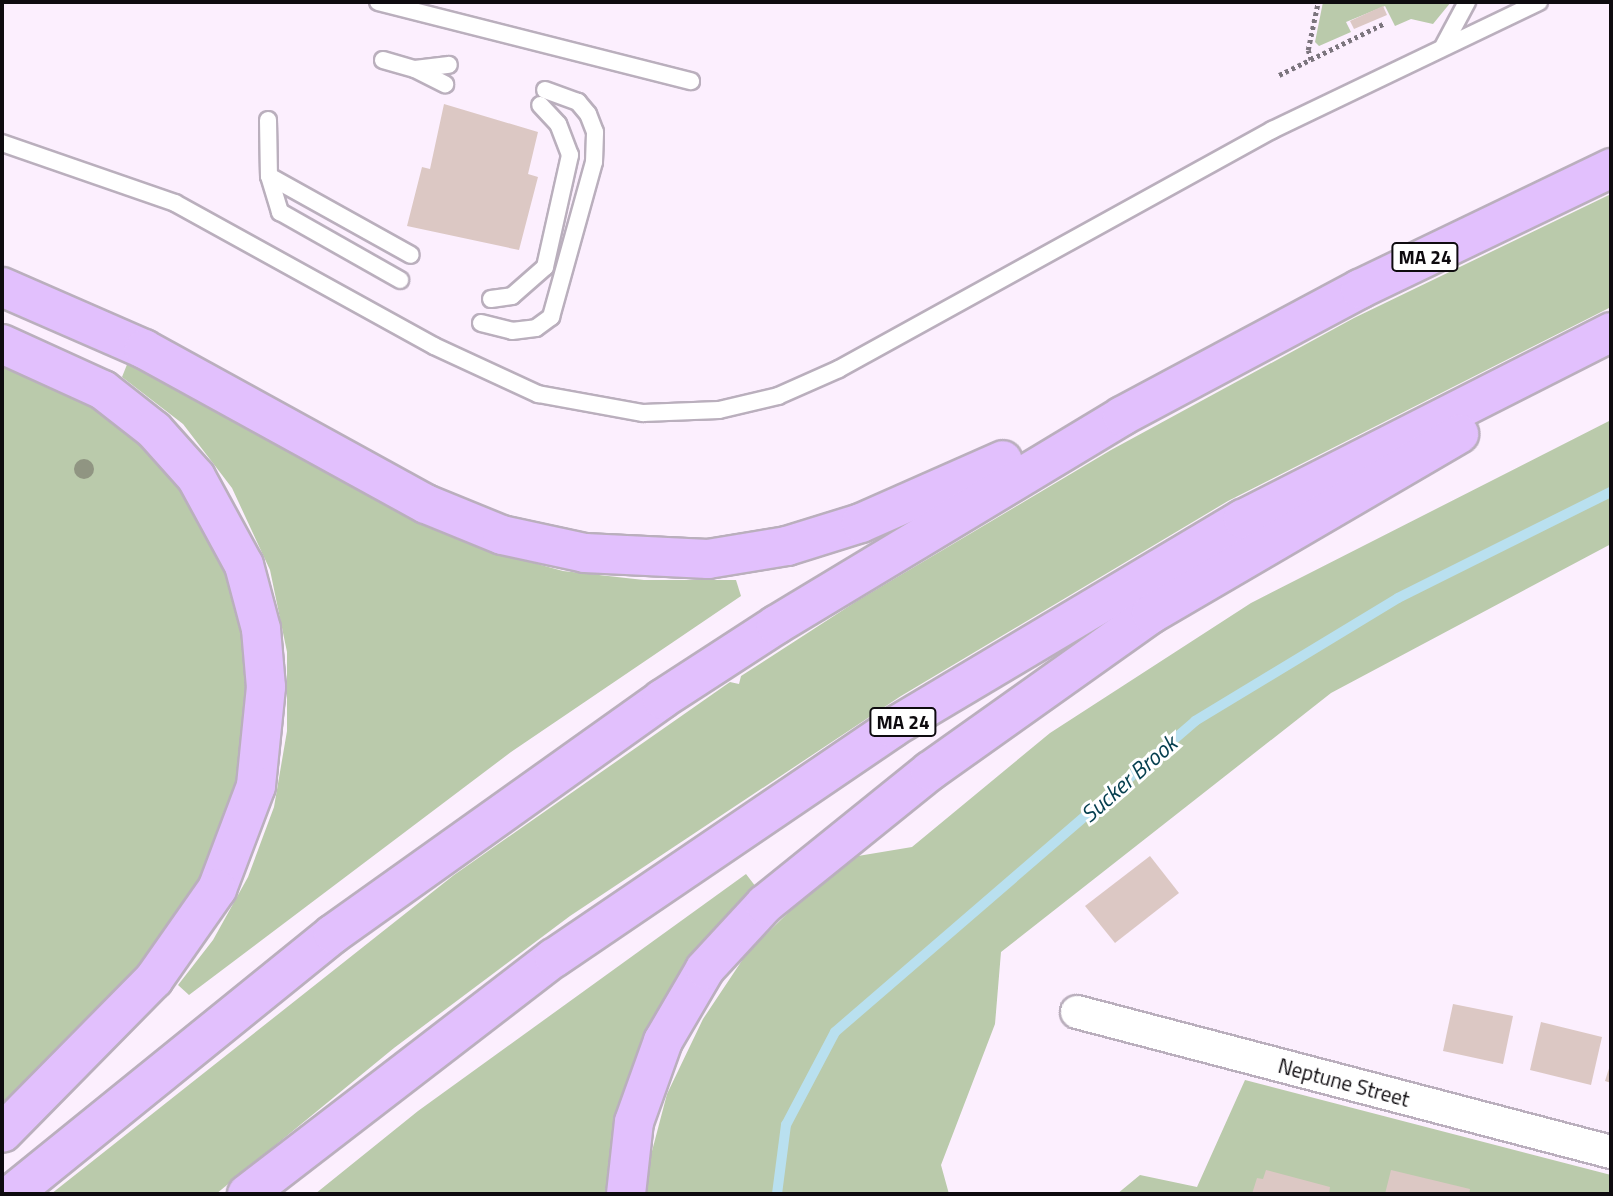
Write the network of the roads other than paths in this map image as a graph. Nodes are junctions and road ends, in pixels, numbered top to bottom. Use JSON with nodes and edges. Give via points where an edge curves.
{"nodes":[{"id":1,"x":378,"y":2,"type":"edge"},
{"id":2,"x":1468,"y":2,"type":"edge"},
{"id":3,"x":1539,"y":2,"type":"edge"},
{"id":4,"x":1439,"y":49,"type":"junction"},
{"id":5,"x":383,"y":60,"type":"dead end"},
{"id":6,"x":449,"y":65,"type":"dead end"},
{"id":7,"x":415,"y":69,"type":"junction"},
{"id":8,"x":691,"y":81,"type":"dead end"},
{"id":9,"x":445,"y":84,"type":"dead end"},
{"id":10,"x":268,"y":120,"type":"dead end"},
{"id":11,"x":2,"y":144,"type":"edge"},
{"id":12,"x":1611,"y":168,"type":"edge"},
{"id":13,"x":269,"y":176,"type":"junction"},
{"id":14,"x":411,"y":255,"type":"dead end"},
{"id":15,"x":400,"y":280,"type":"dead end"},
{"id":16,"x":2,"y":287,"type":"edge"},
{"id":17,"x":491,"y":299,"type":"dead end"},
{"id":18,"x":481,"y":323,"type":"dead end"},
{"id":19,"x":1611,"y":332,"type":"edge"},
{"id":20,"x":2,"y":344,"type":"edge"},
{"id":21,"x":1611,"y":349,"type":"edge"},
{"id":22,"x":1241,"y":351,"type":"junction"},
{"id":23,"x":1077,"y":1012,"type":"dead end"},
{"id":24,"x":2,"y":1133,"type":"edge"},
{"id":25,"x":1611,"y":1152,"type":"edge"},
{"id":26,"x":12,"y":1194,"type":"edge"},
{"id":27,"x":247,"y":1194,"type":"edge"},
{"id":28,"x":626,"y":1194,"type":"edge"}],
"edges":[{"from":1,"to":8,"type":"lane"},
{"from":2,"to":4,"type":"lane","via":[[1454,34]]},
{"from":3,"to":4,"type":"lane"},
{"from":4,"to":11,"type":"lane","via":[[1231,152],[807,384],[750,404],[682,413],[608,410],[505,381],[175,202]]},
{"from":5,"to":7,"type":"lane"},
{"from":6,"to":7,"type":"lane"},
{"from":7,"to":9,"type":"lane"},
{"from":10,"to":13,"type":"lane"},
{"from":12,"to":22,"type":"highway","number":"MA 24"},
{"from":13,"to":14,"type":"lane"},
{"from":13,"to":15,"type":"lane","via":[[281,212]]},
{"from":16,"to":22,"type":"highway","via":[[144,349],[463,521],[543,545],[669,561],[748,555],[861,523]]},
{"from":17,"to":18,"type":"lane","via":[[512,296],[545,267],[570,155],[542,97],[578,102],[595,132],[594,162],[551,317],[536,328],[512,331]]},
{"from":19,"to":27,"type":"highway","number":"MA 24","via":[[1243,519],[892,728],[554,958]]},
{"from":20,"to":24,"type":"highway","via":[[103,390],[154,430],[196,477],[243,565],[261,629],[266,687],[256,786],[217,889],[154,978]]},
{"from":21,"to":28,"type":"highway","via":[[1319,513],[1151,614],[930,771],[765,904],[705,969],[663,1041],[634,1122]]},
{"from":22,"to":26,"type":"highway","number":"MA 24","via":[[1005,483],[662,699],[333,933]]},
{"from":23,"to":25,"type":"street","name":"Neptune Street"}]}
